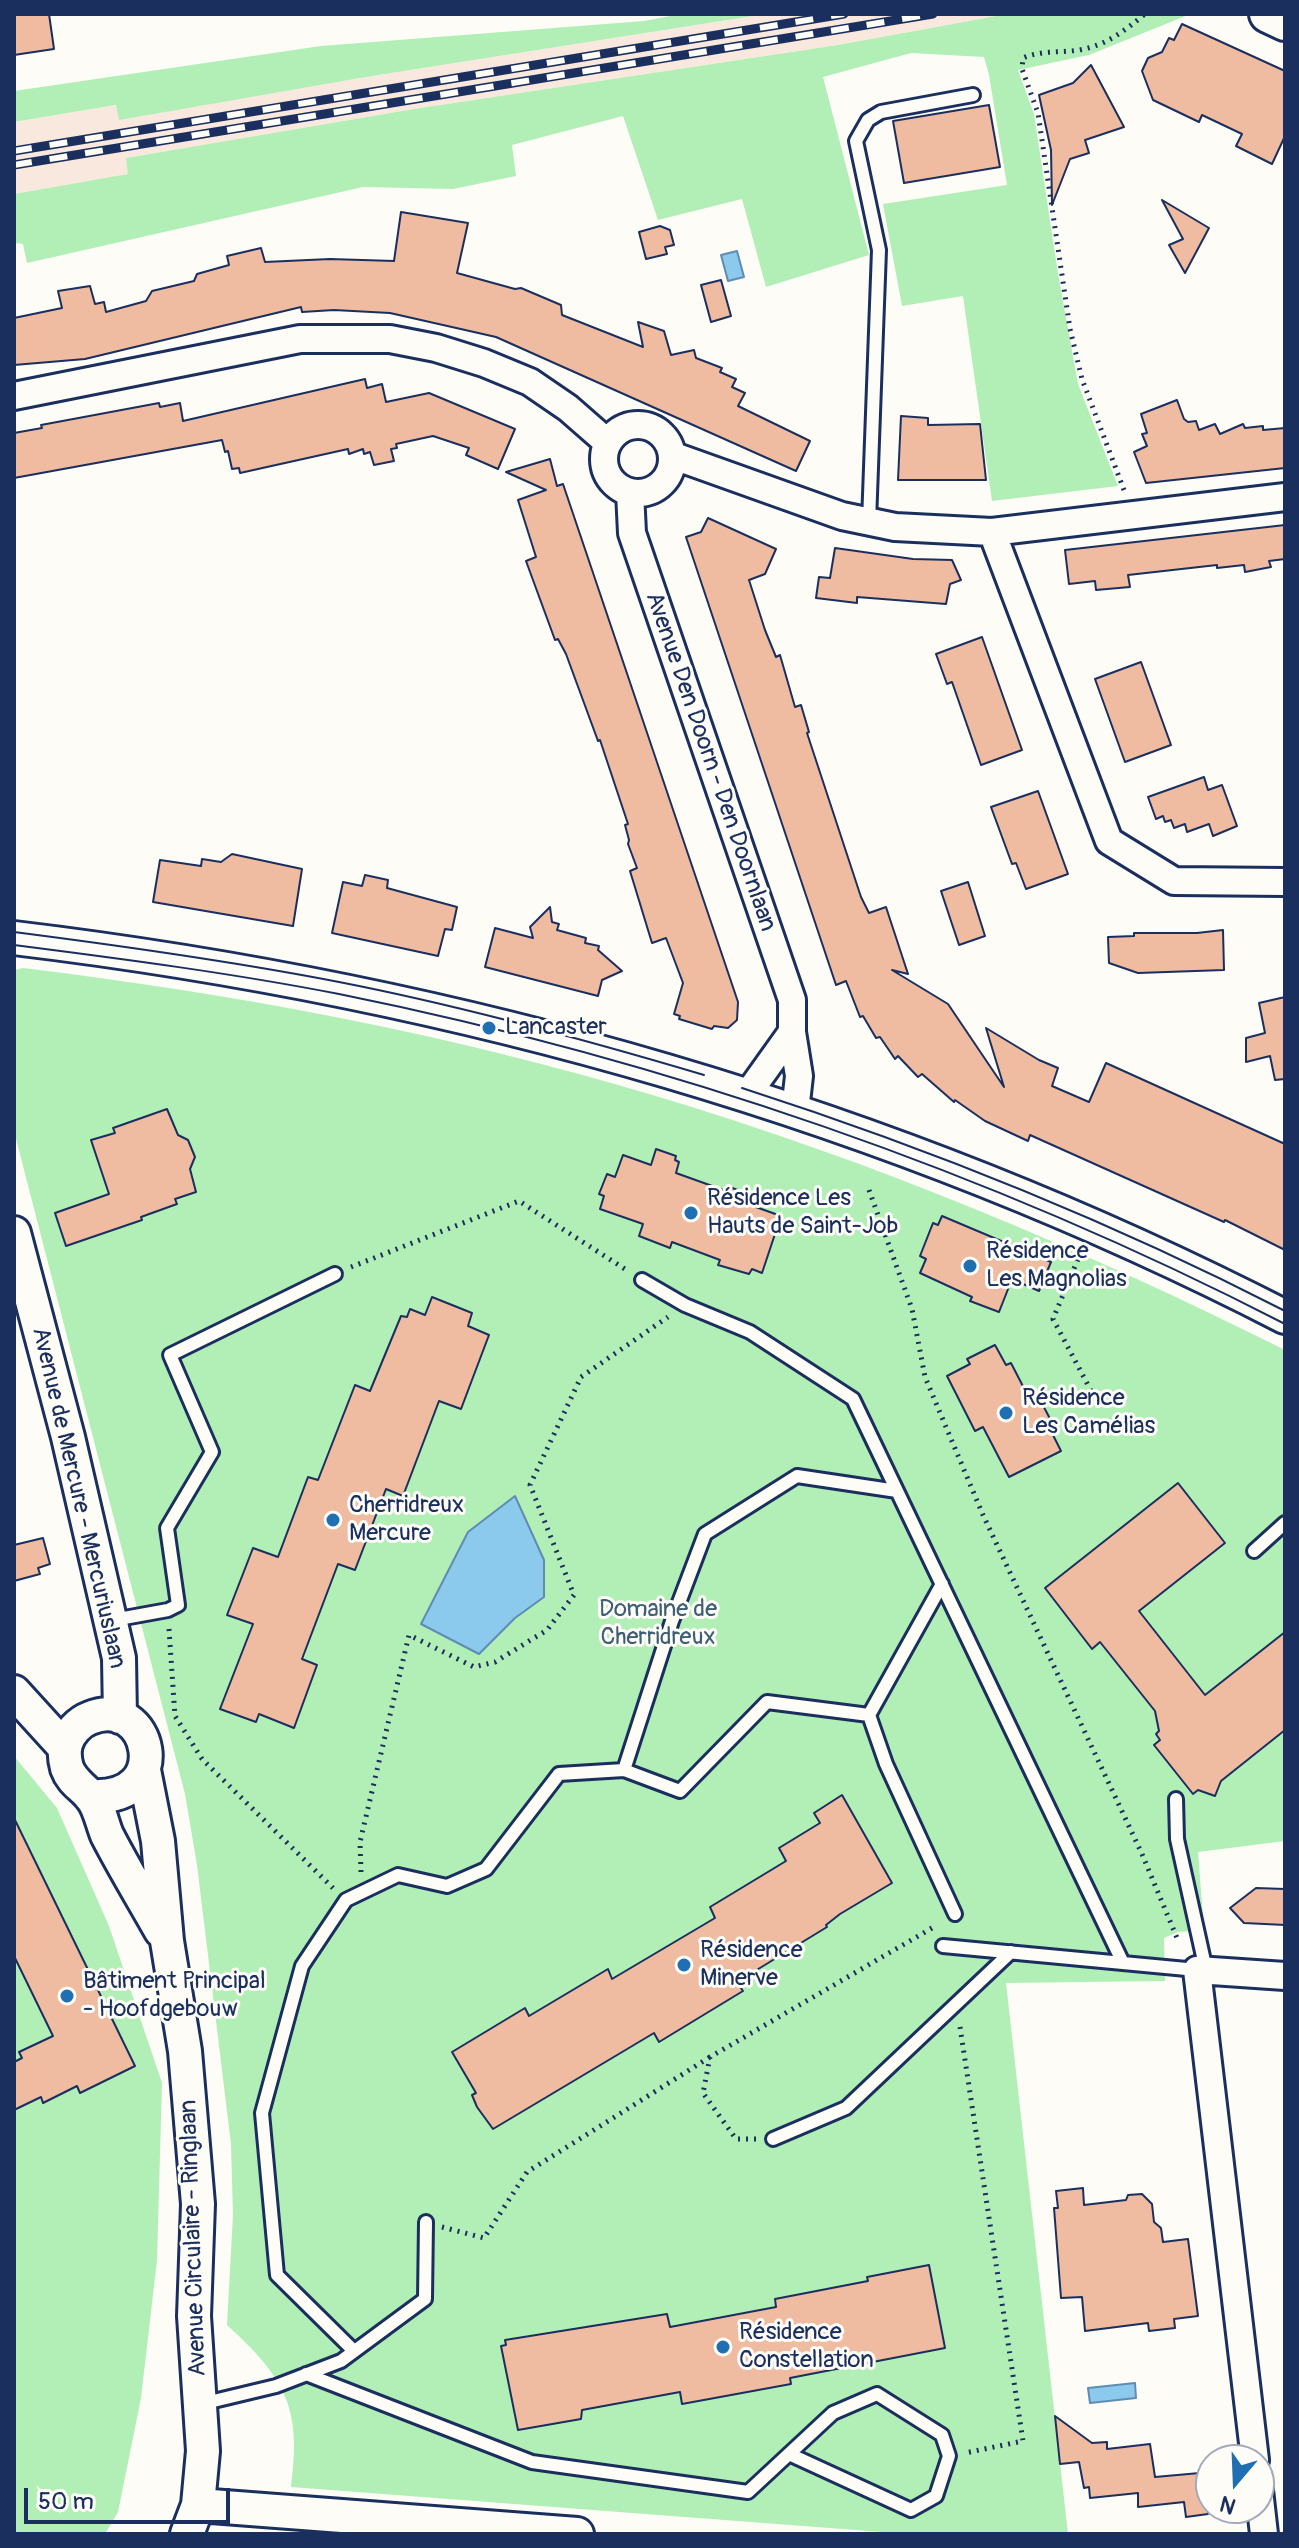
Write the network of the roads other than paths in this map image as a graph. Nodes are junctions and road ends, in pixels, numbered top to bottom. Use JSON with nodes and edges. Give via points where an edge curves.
{"nodes":[{"id":1,"x":1268,"y":14,"type":"edge"},
{"id":2,"x":1285,"y":22,"type":"edge"},
{"id":3,"x":973,"y":95,"type":"dead end"},
{"id":4,"x":14,"y":396,"type":"edge"},
{"id":5,"x":608,"y":443,"type":"junction"},
{"id":6,"x":670,"y":471,"type":"junction"},
{"id":7,"x":630,"y":492,"type":"junction"},
{"id":8,"x":1285,"y":497,"type":"edge"},
{"id":9,"x":869,"y":522,"type":"junction"},
{"id":10,"x":992,"y":532,"type":"junction"},
{"id":11,"x":1285,"y":882,"type":"edge"},
{"id":12,"x":14,"y":938,"type":"edge"},
{"id":13,"x":792,"y":1032,"type":"junction"},
{"id":14,"x":747,"y":1095,"type":"junction"},
{"id":15,"x":795,"y":1111,"type":"junction"},
{"id":16,"x":14,"y":1233,"type":"edge"},
{"id":17,"x":335,"y":1274,"type":"road end"},
{"id":18,"x":642,"y":1280,"type":"road end"},
{"id":19,"x":1285,"y":1317,"type":"edge"},
{"id":20,"x":897,"y":1491,"type":"junction"},
{"id":21,"x":1285,"y":1523,"type":"edge"},
{"id":22,"x":1254,"y":1551,"type":"dead end"},
{"id":23,"x":942,"y":1584,"type":"junction"},
{"id":24,"x":110,"y":1621,"type":"junction"},
{"id":25,"x":14,"y":1692,"type":"edge"},
{"id":26,"x":869,"y":1715,"type":"junction"},
{"id":27,"x":120,"y":1717,"type":"junction"},
{"id":28,"x":65,"y":1748,"type":"junction"},
{"id":29,"x":144,"y":1770,"type":"junction"},
{"id":30,"x":624,"y":1770,"type":"junction"},
{"id":31,"x":91,"y":1796,"type":"junction"},
{"id":32,"x":1176,"y":1799,"type":"dead end"},
{"id":33,"x":955,"y":1914,"type":"road end"},
{"id":34,"x":167,"y":1941,"type":"junction"},
{"id":35,"x":943,"y":1946,"type":"dead end"},
{"id":36,"x":1011,"y":1952,"type":"junction"},
{"id":37,"x":1123,"y":1963,"type":"junction"},
{"id":38,"x":1201,"y":1970,"type":"junction"},
{"id":39,"x":1285,"y":1976,"type":"edge"},
{"id":40,"x":773,"y":2139,"type":"road end"},
{"id":41,"x":426,"y":2222,"type":"road end"},
{"id":42,"x":354,"y":2351,"type":"junction"},
{"id":43,"x":306,"y":2374,"type":"junction"},
{"id":44,"x":201,"y":2404,"type":"junction"},
{"id":45,"x":1253,"y":2444,"type":"edge"},
{"id":46,"x":789,"y":2454,"type":"junction"},
{"id":47,"x":192,"y":2519,"type":"edge"},
{"id":48,"x":577,"y":2534,"type":"edge"}],
"edges":[{"from":1,"to":2,"type":"main road"},
{"from":3,"to":9,"type":"lane","via":[[881,112],[868,120],[856,141],[879,250]]},
{"from":4,"to":5,"type":"street","via":[[300,339],[390,339],[436,348],[530,382]]},
{"from":5,"to":6,"type":"street","via":[[625,428],[647,426],[666,440],[673,459]]},
{"from":5,"to":7,"type":"street","via":[[606,469],[619,487]]},
{"from":6,"to":7,"type":"street","via":[[655,489]]},
{"from":6,"to":9,"type":"street","via":[[674,456]]},
{"from":7,"to":13,"type":"street","name":"Avenue Den Doorn - Den Doornlaan","via":[[632,533],[792,1000]]},
{"from":8,"to":10,"type":"street"},
{"from":9,"to":10,"type":"street"},
{"from":10,"to":11,"type":"street","via":[[1109,841],[1174,881]]},
{"from":12,"to":14,"type":"street","via":[[340,989],[592,1048]]},
{"from":13,"to":14,"type":"street"},
{"from":13,"to":15,"type":"street","name":"Avenue Den Doorn - Den Doornlaan","via":[[799,1076]]},
{"from":14,"to":15,"type":"street"},
{"from":15,"to":19,"type":"street","via":[[1037,1203]]},
{"from":16,"to":24,"type":"street","name":"Avenue de Mercure - Mercuriuslaan"},
{"from":17,"to":24,"type":"lane","via":[[170,1355],[212,1452],[167,1528],[178,1605]]},
{"from":18,"to":20,"type":"lane","via":[[750,1332],[853,1399]]},
{"from":20,"to":23,"type":"lane"},
{"from":20,"to":30,"type":"lane","via":[[797,1476],[705,1534]]},
{"from":21,"to":22,"type":"lane"},
{"from":23,"to":26,"type":"lane"},
{"from":23,"to":37,"type":"lane"},
{"from":24,"to":27,"type":"street","name":"Avenue de Mercure - Mercuriuslaan","via":[[119,1658]]},
{"from":25,"to":28,"type":"street","name":"Avenue Circulaire - Ringlaan"},
{"from":26,"to":30,"type":"lane","via":[[767,1702],[680,1791]]},
{"from":26,"to":33,"type":"lane"},
{"from":27,"to":28,"type":"street","via":[[89,1718],[74,1730]]},
{"from":27,"to":29,"type":"street","name":"Avenue Circulaire - Ringlaan","via":[[140,1733],[147,1757]]},
{"from":28,"to":31,"type":"street","name":"Avenue Circulaire - Ringlaan","via":[[73,1780]]},
{"from":29,"to":31,"type":"street","via":[[126,1791]]},
{"from":29,"to":34,"type":"street","name":"Avenue Circulaire - Ringlaan","via":[[158,1841]]},
{"from":30,"to":42,"type":"lane","via":[[559,1774],[486,1869],[447,1886],[398,1875],[346,1900],[302,1966],[262,2113],[277,2275]]},
{"from":31,"to":34,"type":"street","name":"Avenue Circulaire - Ringlaan"},
{"from":32,"to":38,"type":"lane","via":[[1177,1839]]},
{"from":34,"to":44,"type":"street","name":"Avenue Circulaire - Ringlaan","via":[[185,2051],[198,2204],[194,2316]]},
{"from":35,"to":36,"type":"lane"},
{"from":36,"to":37,"type":"lane"},
{"from":36,"to":40,"type":"lane","via":[[846,2108]]},
{"from":37,"to":38,"type":"lane"},
{"from":38,"to":39,"type":"street"},
{"from":38,"to":45,"type":"street"},
{"from":41,"to":42,"type":"lane","via":[[425,2299]]},
{"from":42,"to":43,"type":"lane"},
{"from":43,"to":44,"type":"lane"},
{"from":43,"to":46,"type":"lane","via":[[532,2462],[748,2492]]},
{"from":44,"to":47,"type":"street","name":"Avenue Circulaire - Ringlaan","via":[[203,2451]]},
{"from":46,"to":46,"type":"lane","via":[[833,2413],[877,2394],[942,2435],[949,2456],[936,2496],[911,2510]]},
{"from":47,"to":48,"type":"street"}]}
